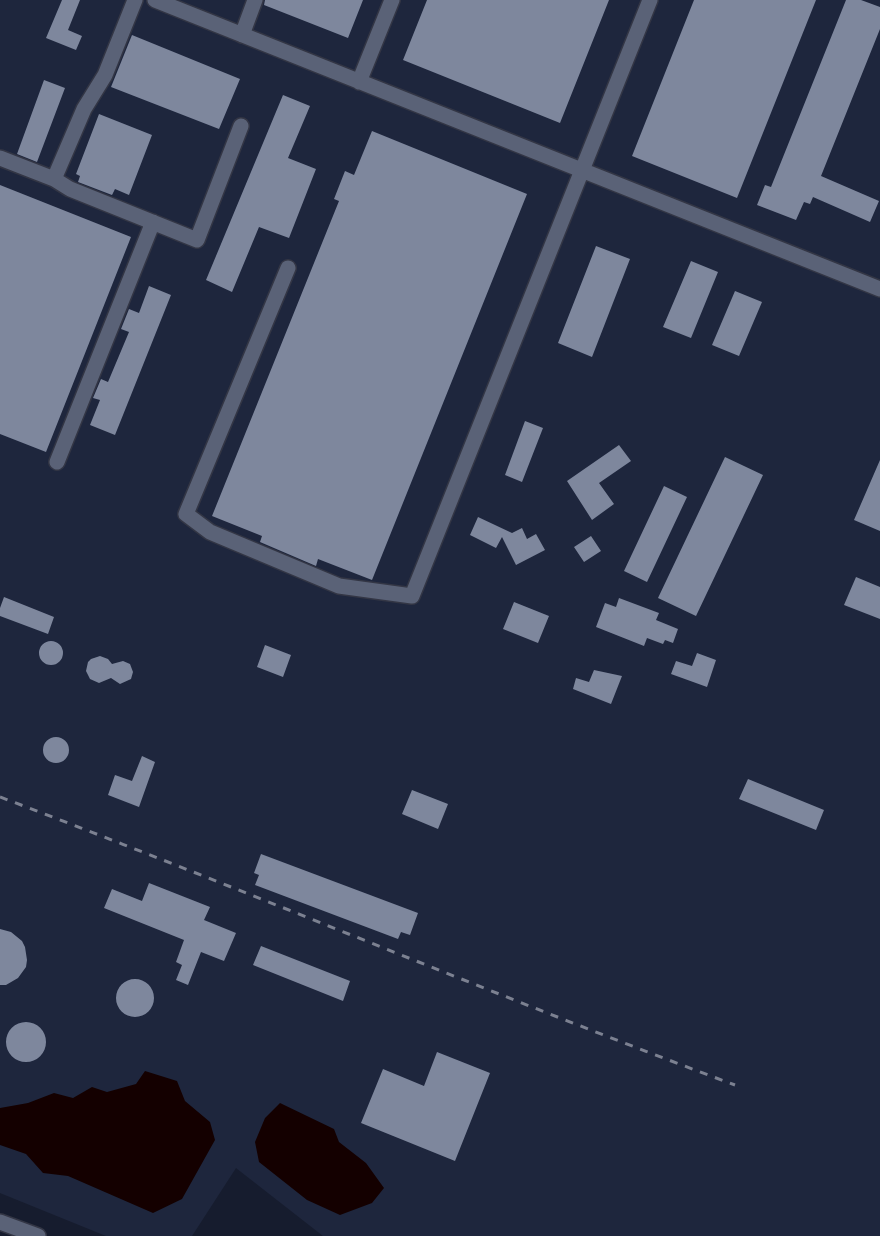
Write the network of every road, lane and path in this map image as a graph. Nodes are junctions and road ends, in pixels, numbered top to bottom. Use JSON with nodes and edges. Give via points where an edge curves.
{"nodes":[{"id":1,"x":135,"y":0,"type":"edge"},
{"id":2,"x":155,"y":0,"type":"edge"},
{"id":3,"x":255,"y":0,"type":"edge"},
{"id":4,"x":392,"y":0,"type":"edge"},
{"id":5,"x":650,"y":0,"type":"edge"},
{"id":6,"x":242,"y":35,"type":"junction"},
{"id":7,"x":359,"y":82,"type":"junction"},
{"id":8,"x":241,"y":126,"type":"dead end"},
{"id":9,"x":0,"y":158,"type":"edge"},
{"id":10,"x":582,"y":170,"type":"junction"},
{"id":11,"x":54,"y":179,"type":"junction"},
{"id":12,"x":153,"y":222,"type":"junction"},
{"id":13,"x":288,"y":268,"type":"dead end"},
{"id":14,"x":880,"y":289,"type":"edge"},
{"id":15,"x":57,"y":462,"type":"dead end"},
{"id":16,"x":0,"y":1222,"type":"edge"},
{"id":17,"x":38,"y":1236,"type":"edge"}],
"edges":[{"from":1,"to":11,"type":"lane","via":[[105,75],[84,109]]},
{"from":2,"to":6,"type":"lane"},
{"from":3,"to":6,"type":"lane"},
{"from":4,"to":7,"type":"lane"},
{"from":5,"to":10,"type":"lane"},
{"from":6,"to":7,"type":"lane"},
{"from":7,"to":10,"type":"lane"},
{"from":8,"to":12,"type":"lane","via":[[197,240]]},
{"from":9,"to":11,"type":"lane"},
{"from":10,"to":13,"type":"lane","via":[[412,596],[339,586],[210,532],[186,514]]},
{"from":10,"to":14,"type":"lane"},
{"from":11,"to":12,"type":"lane"},
{"from":12,"to":15,"type":"lane"},
{"from":16,"to":17,"type":"lane"}]}
